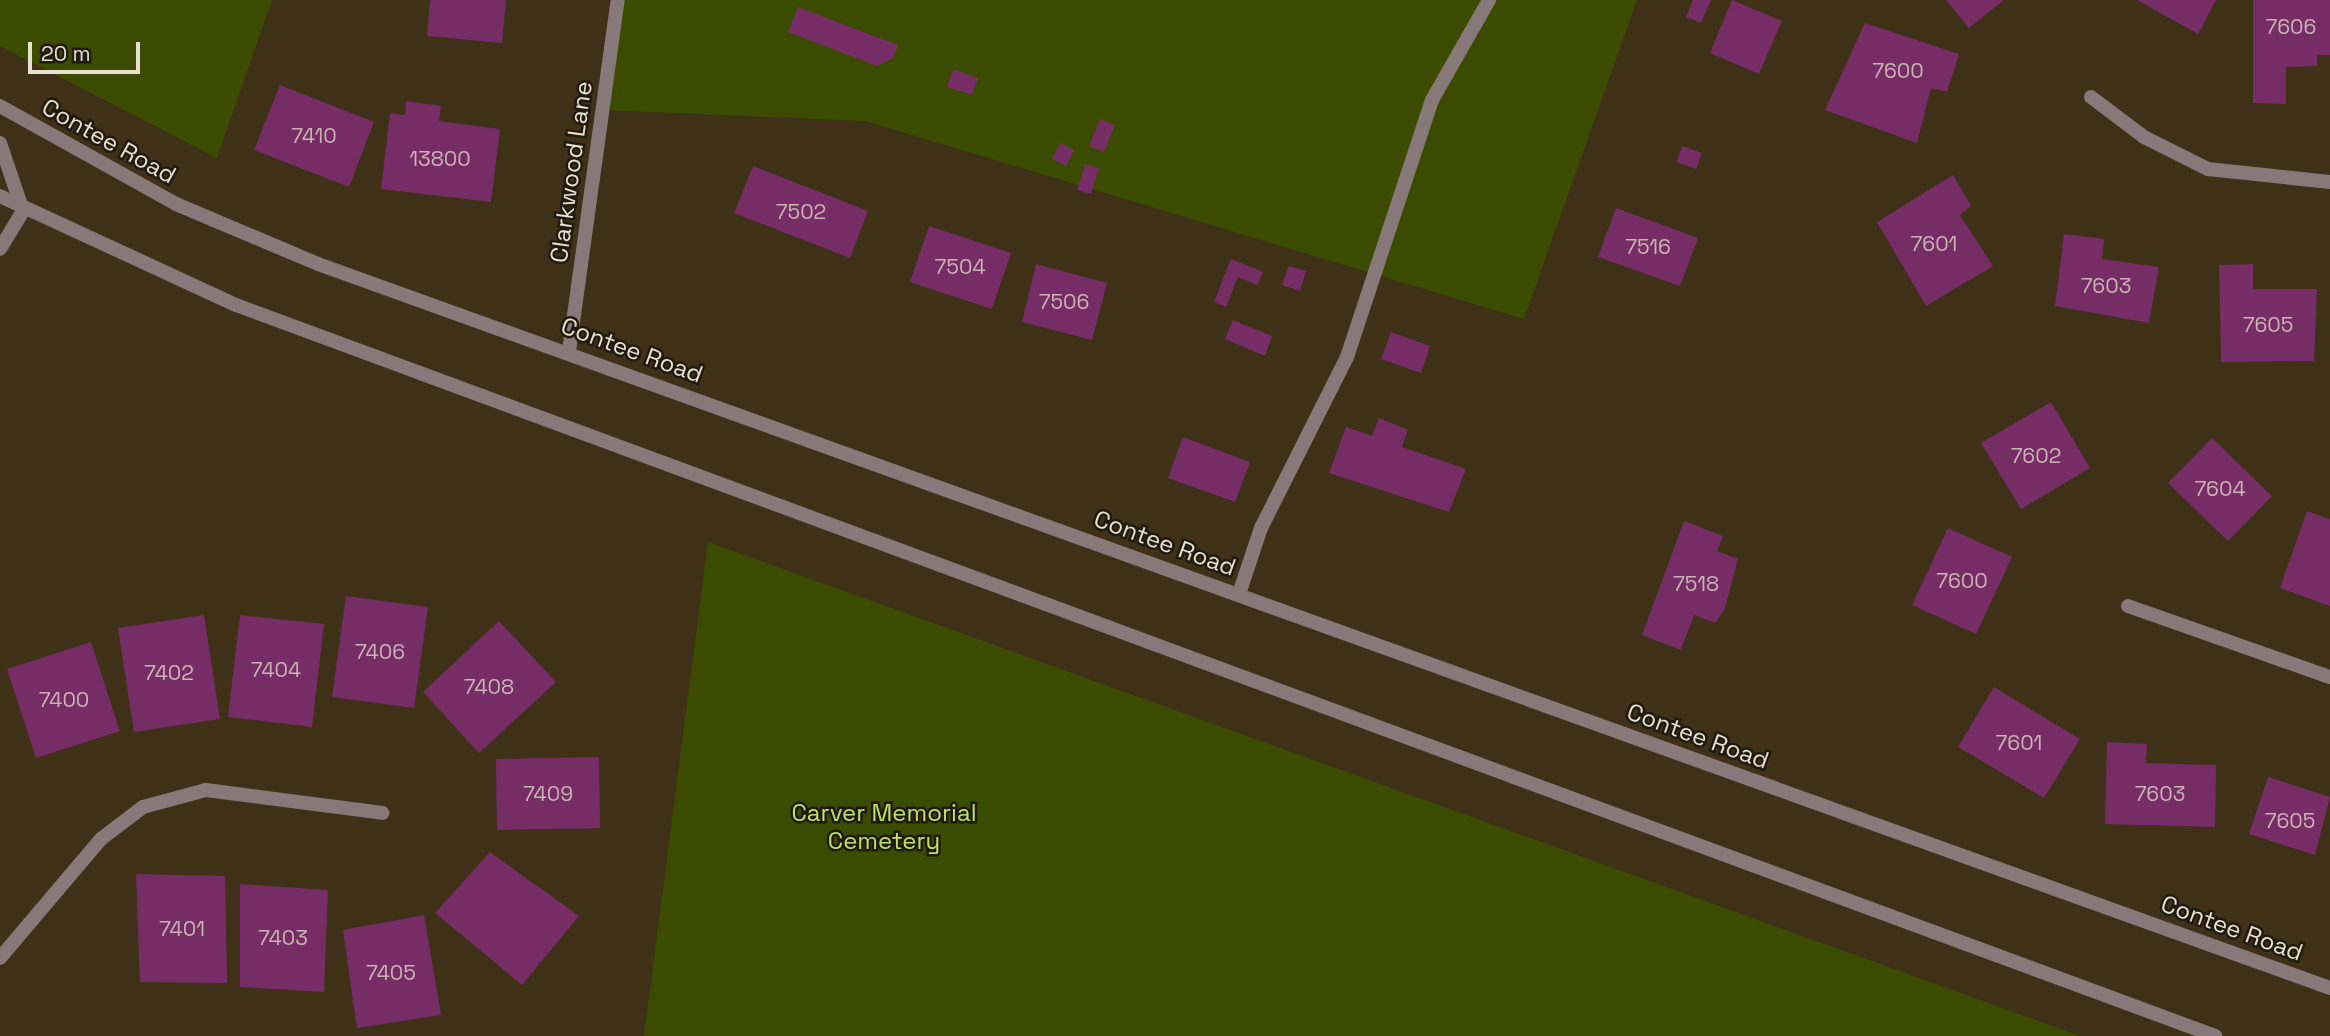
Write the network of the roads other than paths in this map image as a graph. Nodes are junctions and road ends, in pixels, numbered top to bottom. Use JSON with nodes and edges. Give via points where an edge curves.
{"nodes":[{"id":1,"x":618,"y":0,"type":"edge"},
{"id":2,"x":1489,"y":0,"type":"edge"},
{"id":3,"x":2091,"y":97,"type":"dead end"},
{"id":4,"x":0,"y":106,"type":"edge"},
{"id":5,"x":0,"y":143,"type":"edge"},
{"id":6,"x":2330,"y":182,"type":"edge"},
{"id":7,"x":0,"y":196,"type":"edge"},
{"id":8,"x":23,"y":211,"type":"junction"},
{"id":9,"x":0,"y":249,"type":"edge"},
{"id":10,"x":569,"y":351,"type":"junction"},
{"id":11,"x":1239,"y":594,"type":"junction"},
{"id":12,"x":2128,"y":606,"type":"dead end"},
{"id":13,"x":2330,"y":677,"type":"edge"},
{"id":14,"x":383,"y":813,"type":"dead end"},
{"id":15,"x":0,"y":958,"type":"edge"},
{"id":16,"x":2330,"y":988,"type":"edge"},
{"id":17,"x":2215,"y":1036,"type":"edge"}],
"edges":[{"from":1,"to":10,"type":"street","name":"Clarkwood Lane"},
{"from":2,"to":11,"type":"street","via":[[1432,100],[1347,357],[1261,528]]},
{"from":3,"to":6,"type":"street","via":[[2144,137],[2208,169]]},
{"from":4,"to":10,"type":"street","name":"Contee Road","via":[[176,204],[318,264]]},
{"from":5,"to":8,"type":"street"},
{"from":7,"to":8,"type":"street"},
{"from":8,"to":9,"type":"street"},
{"from":8,"to":17,"type":"street","via":[[236,305]]},
{"from":10,"to":11,"type":"street","name":"Contee Road"},
{"from":11,"to":16,"type":"street","name":"Contee Road"},
{"from":12,"to":13,"type":"street"},
{"from":14,"to":15,"type":"street","via":[[206,790],[143,807],[101,839]]}]}
